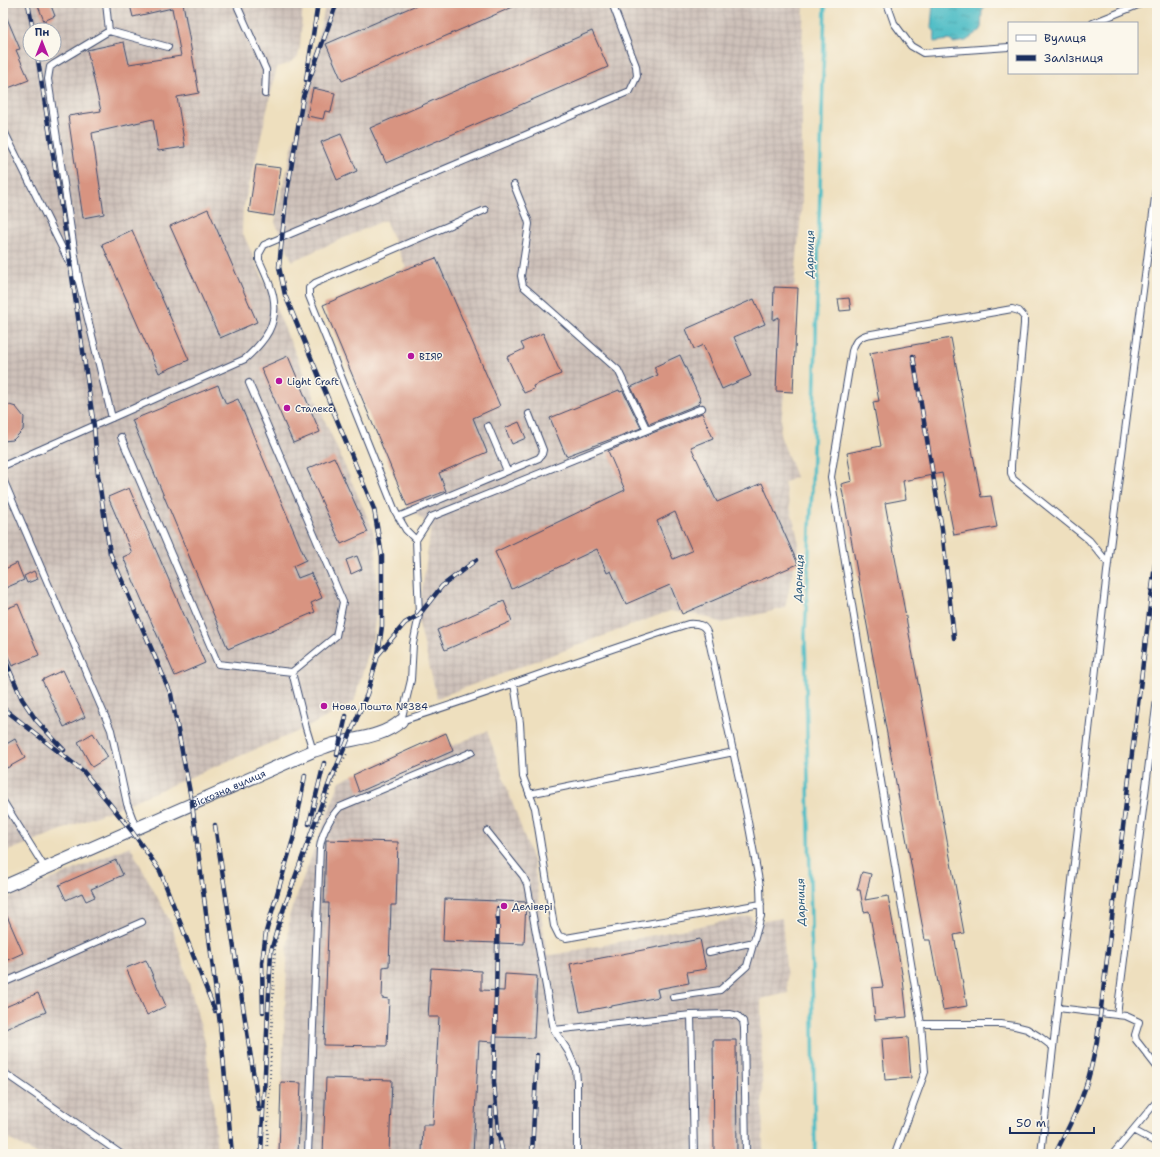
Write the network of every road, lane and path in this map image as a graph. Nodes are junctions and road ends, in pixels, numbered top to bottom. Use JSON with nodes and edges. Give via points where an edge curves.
{"nodes":[{"id":1,"x":106,"y":3,"type":"edge"},
{"id":2,"x":236,"y":3,"type":"edge"},
{"id":3,"x":612,"y":3,"type":"edge"},
{"id":4,"x":887,"y":3,"type":"edge"},
{"id":5,"x":1143,"y":3,"type":"edge"},
{"id":6,"x":1096,"y":22,"type":"edge"},
{"id":7,"x":109,"y":31,"type":"junction"},
{"id":8,"x":168,"y":47,"type":"dead end"},
{"id":9,"x":1008,"y":47,"type":"edge"},
{"id":10,"x":265,"y":94,"type":"dead end"},
{"id":11,"x":3,"y":129,"type":"edge"},
{"id":12,"x":1157,"y":182,"type":"edge"},
{"id":13,"x":514,"y":185,"type":"dead end"},
{"id":14,"x":485,"y":210,"type":"dead end"},
{"id":15,"x":79,"y":282,"type":"junction"},
{"id":16,"x":248,"y":383,"type":"dead end"},
{"id":17,"x":702,"y":408,"type":"dead end"},
{"id":18,"x":529,"y":414,"type":"dead end"},
{"id":19,"x":112,"y":418,"type":"junction"},
{"id":20,"x":488,"y":426,"type":"dead end"},
{"id":21,"x":647,"y":430,"type":"junction"},
{"id":22,"x":120,"y":437,"type":"dead end"},
{"id":23,"x":3,"y":466,"type":"edge"},
{"id":24,"x":507,"y":471,"type":"junction"},
{"id":25,"x":3,"y":479,"type":"edge"},
{"id":26,"x":398,"y":517,"type":"junction"},
{"id":27,"x":416,"y":540,"type":"junction"},
{"id":28,"x":1108,"y":563,"type":"junction"},
{"id":29,"x":292,"y":672,"type":"junction"},
{"id":30,"x":514,"y":683,"type":"junction"},
{"id":31,"x":1157,"y":699,"type":"edge"},
{"id":32,"x":401,"y":721,"type":"junction"},
{"id":33,"x":356,"y":740,"type":"junction"},
{"id":34,"x":313,"y":751,"type":"junction"},
{"id":35,"x":472,"y":752,"type":"dead end"},
{"id":36,"x":734,"y":752,"type":"junction"},
{"id":37,"x":529,"y":794,"type":"junction"},
{"id":38,"x":3,"y":801,"type":"edge"},
{"id":39,"x":317,"y":825,"type":"dead end"},
{"id":40,"x":136,"y":828,"type":"junction"},
{"id":41,"x":487,"y":831,"type":"dead end"},
{"id":42,"x":314,"y":832,"type":"dead end"},
{"id":43,"x":46,"y":868,"type":"junction"},
{"id":44,"x":3,"y":887,"type":"edge"},
{"id":45,"x":761,"y":904,"type":"junction"},
{"id":46,"x":142,"y":922,"type":"dead end"},
{"id":47,"x":754,"y":942,"type":"junction"},
{"id":48,"x":709,"y":952,"type":"dead end"},
{"id":49,"x":3,"y":983,"type":"edge"},
{"id":50,"x":674,"y":997,"type":"dead end"},
{"id":51,"x":1058,"y":1008,"type":"junction"},
{"id":52,"x":691,"y":1015,"type":"junction"},
{"id":53,"x":1117,"y":1015,"type":"junction"},
{"id":54,"x":921,"y":1024,"type":"junction"},
{"id":55,"x":554,"y":1030,"type":"junction"},
{"id":56,"x":1053,"y":1047,"type":"junction"},
{"id":57,"x":1157,"y":1067,"type":"edge"},
{"id":58,"x":3,"y":1072,"type":"edge"},
{"id":59,"x":1157,"y":1101,"type":"edge"},
{"id":60,"x":1133,"y":1130,"type":"junction"},
{"id":61,"x":1157,"y":1143,"type":"edge"},
{"id":62,"x":122,"y":1154,"type":"edge"},
{"id":63,"x":267,"y":1154,"type":"edge"},
{"id":64,"x":308,"y":1154,"type":"edge"},
{"id":65,"x":577,"y":1154,"type":"edge"},
{"id":66,"x":694,"y":1154,"type":"edge"},
{"id":67,"x":746,"y":1154,"type":"edge"},
{"id":68,"x":895,"y":1154,"type":"edge"},
{"id":69,"x":1041,"y":1154,"type":"edge"},
{"id":70,"x":1113,"y":1154,"type":"edge"}],
"edges":[{"from":1,"to":7,"type":"lane"},
{"from":2,"to":10,"type":"lane","via":[[266,70]]},
{"from":3,"to":19,"type":"lane","via":[[636,66],[637,76],[630,91],[264,245],[259,260],[273,294],[274,314],[270,332],[259,346],[245,360]]},
{"from":4,"to":9,"type":"lane","via":[[894,23],[911,46],[923,53]]},
{"from":5,"to":6,"type":"lane"},
{"from":7,"to":8,"type":"lane"},
{"from":7,"to":15,"type":"lane","via":[[50,67],[48,79]]},
{"from":11,"to":15,"type":"lane"},
{"from":12,"to":28,"type":"lane"},
{"from":13,"to":21,"type":"lane","via":[[529,224],[521,276],[523,286],[618,370]]},
{"from":14,"to":26,"type":"lane","via":[[309,288],[309,296]]},
{"from":15,"to":19,"type":"lane"},
{"from":16,"to":29,"type":"lane","via":[[343,602],[336,636]]},
{"from":17,"to":21,"type":"lane"},
{"from":18,"to":24,"type":"lane","via":[[542,445],[542,454],[539,458]]},
{"from":19,"to":23,"type":"lane"},
{"from":20,"to":24,"type":"lane"},
{"from":21,"to":27,"type":"lane","via":[[431,517]]},
{"from":22,"to":29,"type":"lane","via":[[218,664]]},
{"from":24,"to":26,"type":"lane"},
{"from":25,"to":40,"type":"lane","via":[[111,730],[127,804]]},
{"from":26,"to":27,"type":"lane"},
{"from":27,"to":32,"type":"lane","via":[[419,615],[413,644],[411,680]]},
{"from":28,"to":51,"type":"lane"},
{"from":28,"to":54,"type":"lane","via":[[1089,540],[1013,479],[1011,465],[1024,324],[1024,317],[1019,310],[1012,309],[858,338],[852,350],[831,477]]},
{"from":29,"to":34,"type":"lane"},
{"from":30,"to":32,"type":"lane","name":"Віскозна вулиця"},
{"from":30,"to":36,"type":"lane","name":"Віскозна вулиця","via":[[632,641],[696,623],[707,630]]},
{"from":30,"to":37,"type":"lane","via":[[520,723],[523,777]]},
{"from":31,"to":53,"type":"lane"},
{"from":32,"to":33,"type":"street","name":"Віскозна вулиця","via":[[394,728]]},
{"from":33,"to":34,"type":"street","name":"Віскозна вулиця"},
{"from":33,"to":39,"type":"path","via":[[339,767]]},
{"from":34,"to":40,"type":"street","name":"Віскозна вулиця"},
{"from":35,"to":64,"type":"lane","via":[[340,807],[324,834],[320,855]]},
{"from":36,"to":37,"type":"lane"},
{"from":36,"to":45,"type":"lane","via":[[759,879]]},
{"from":37,"to":45,"type":"lane","via":[[535,808],[554,926],[560,936],[566,938]]},
{"from":38,"to":43,"type":"lane"},
{"from":40,"to":43,"type":"street","name":"Віскозна вулиця"},
{"from":41,"to":55,"type":"lane","via":[[527,884]]},
{"from":42,"to":63,"type":"path","via":[[284,913],[275,946]]},
{"from":43,"to":44,"type":"street","name":"Віскозна вулиця"},
{"from":45,"to":47,"type":"lane","via":[[761,916]]},
{"from":46,"to":49,"type":"lane"},
{"from":47,"to":48,"type":"lane"},
{"from":47,"to":50,"type":"lane","via":[[747,966],[720,990]]},
{"from":51,"to":53,"type":"lane"},
{"from":51,"to":56,"type":"lane"},
{"from":52,"to":55,"type":"lane"},
{"from":52,"to":66,"type":"lane"},
{"from":52,"to":67,"type":"lane","via":[[730,1014],[738,1016],[743,1021]]},
{"from":53,"to":57,"type":"lane","via":[[1139,1022],[1136,1040]]},
{"from":54,"to":56,"type":"lane","via":[[1015,1026],[1027,1029]]},
{"from":54,"to":68,"type":"lane","via":[[925,1072]]},
{"from":55,"to":65,"type":"lane","via":[[576,1069]]},
{"from":56,"to":69,"type":"lane"},
{"from":58,"to":62,"type":"lane"},
{"from":59,"to":60,"type":"lane"},
{"from":60,"to":61,"type":"lane"},
{"from":60,"to":70,"type":"lane"}]}
